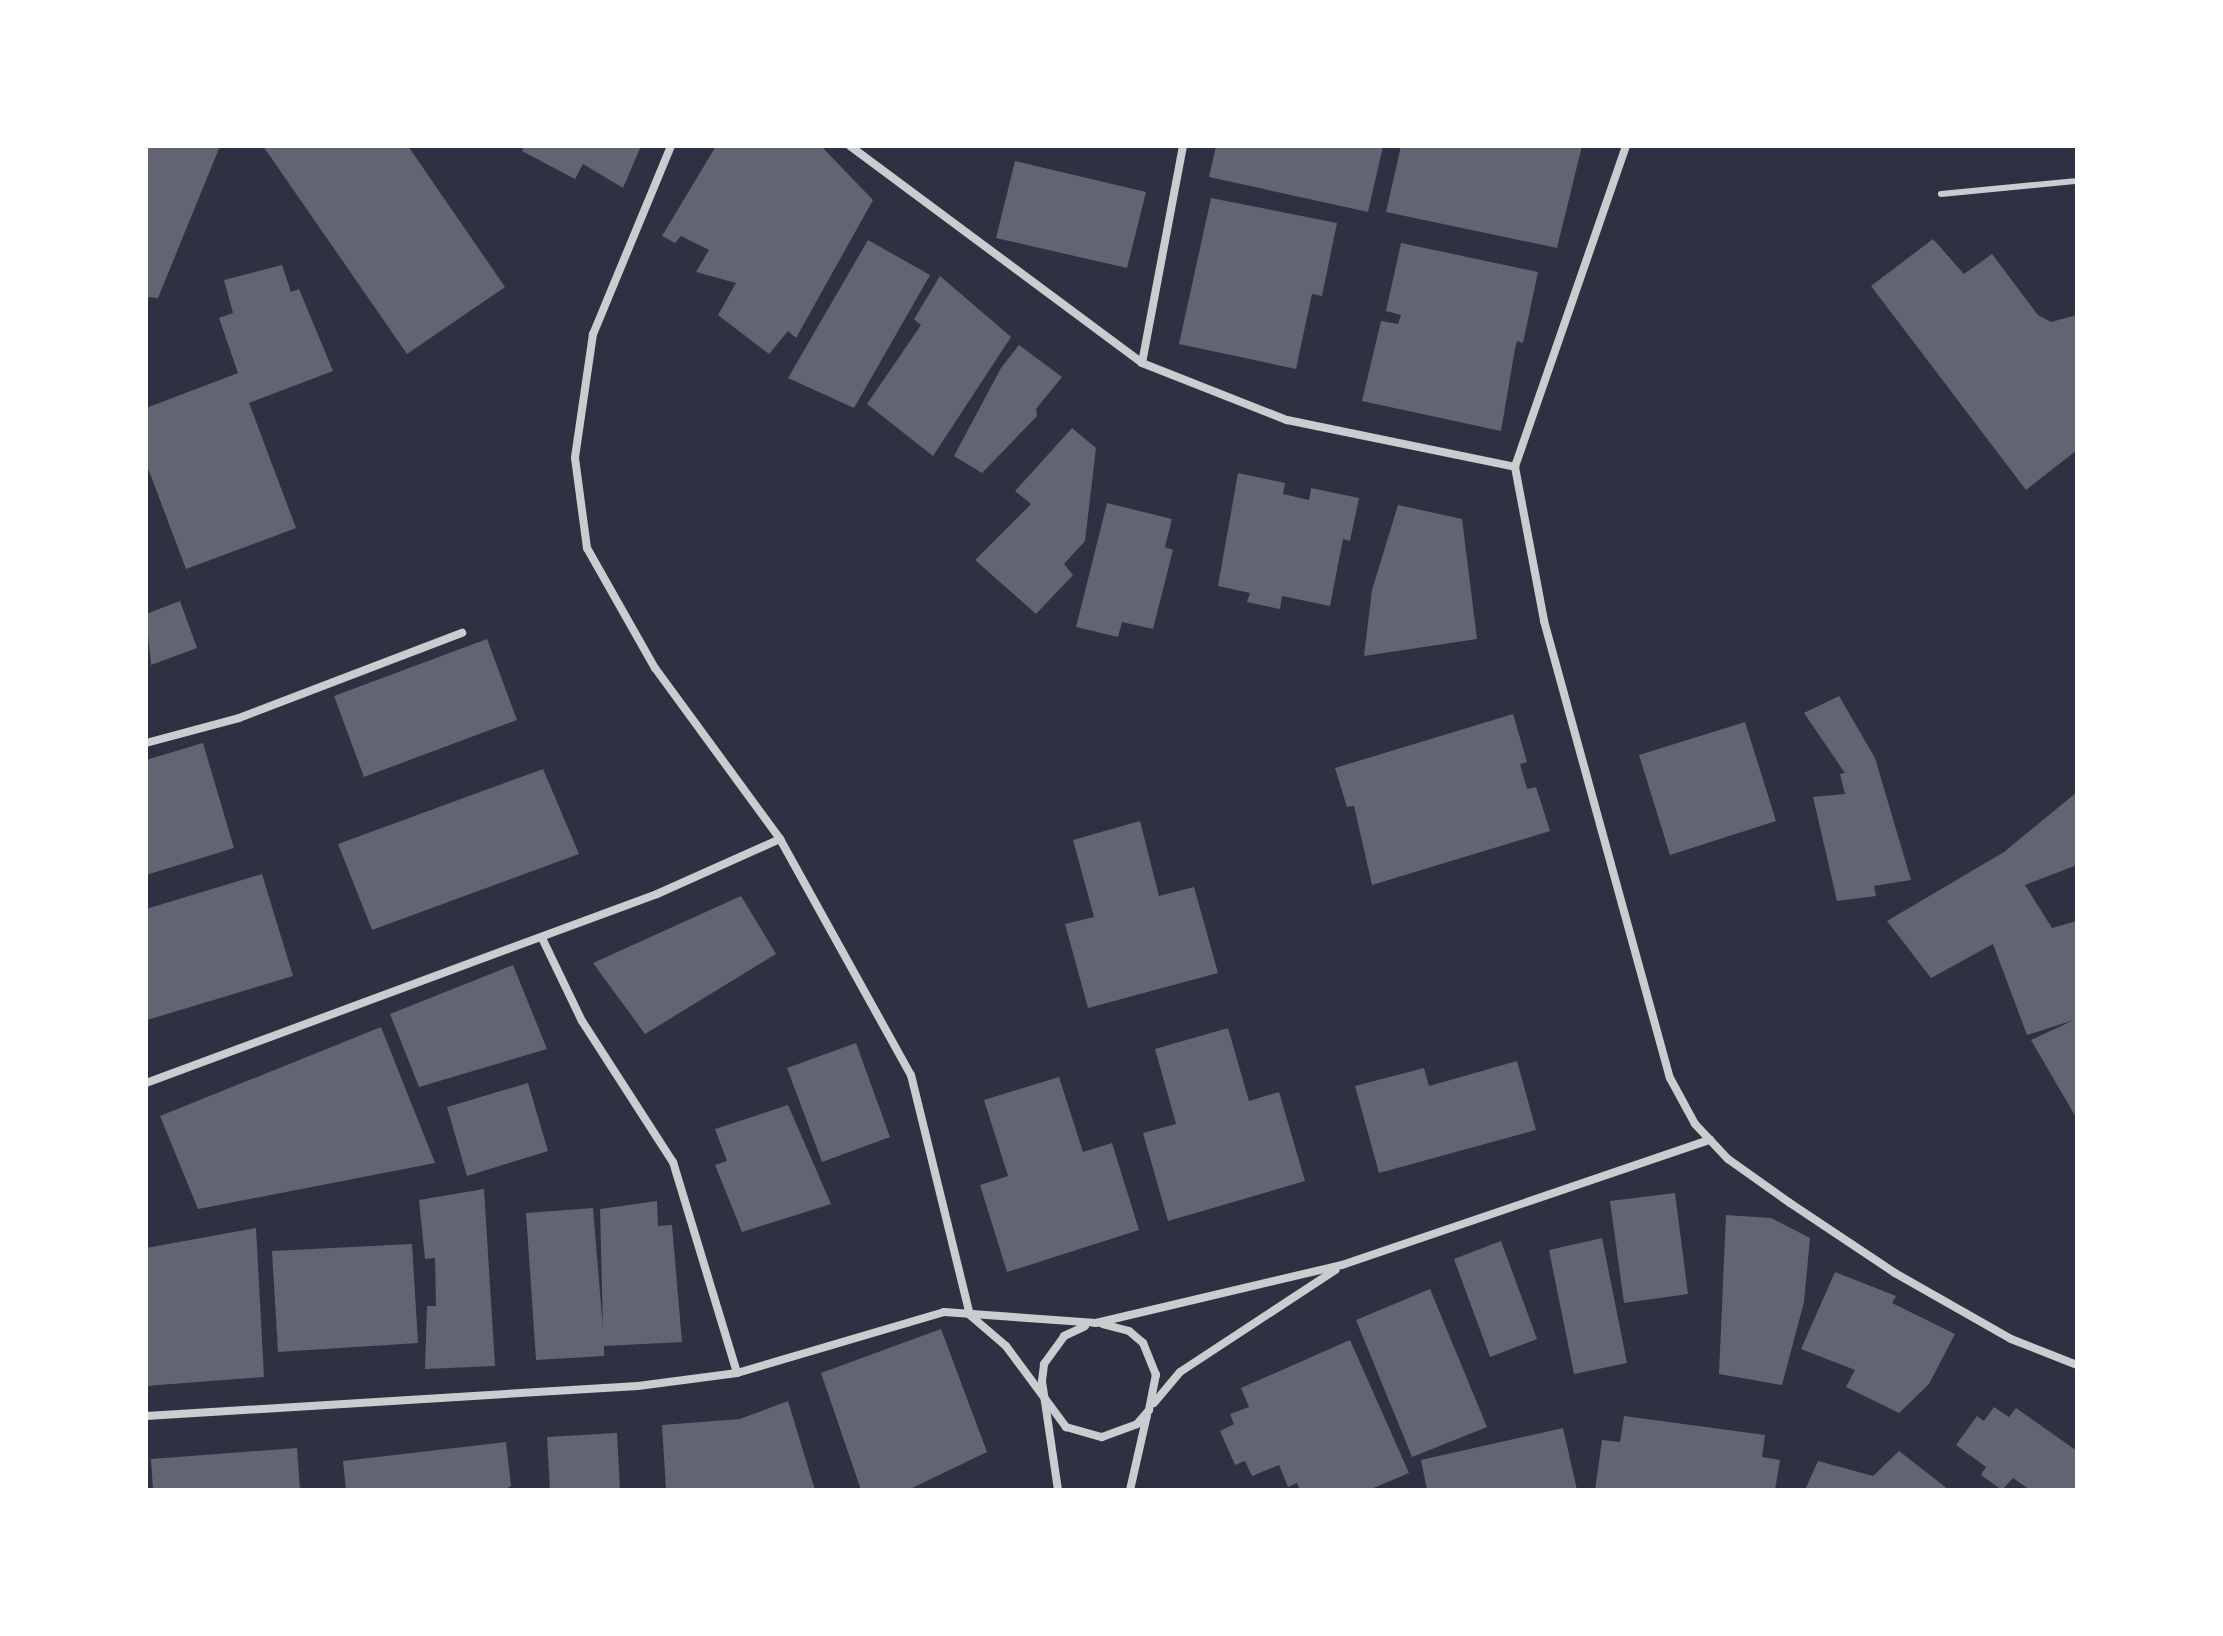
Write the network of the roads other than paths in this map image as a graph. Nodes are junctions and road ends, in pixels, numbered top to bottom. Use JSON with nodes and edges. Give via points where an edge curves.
{"nodes":[{"id":1,"x":671,"y":146,"type":"edge"},
{"id":2,"x":850,"y":146,"type":"edge"},
{"id":3,"x":1183,"y":146,"type":"edge"},
{"id":4,"x":1626,"y":146,"type":"edge"},
{"id":5,"x":2077,"y":181,"type":"edge"},
{"id":6,"x":1941,"y":194,"type":"dead end"},
{"id":7,"x":1142,"y":363,"type":"junction"},
{"id":8,"x":1515,"y":467,"type":"junction"},
{"id":9,"x":462,"y":633,"type":"dead end"},
{"id":10,"x":146,"y":743,"type":"edge"},
{"id":11,"x":780,"y":839,"type":"junction"},
{"id":12,"x":542,"y":938,"type":"junction"},
{"id":13,"x":146,"y":1083,"type":"edge"},
{"id":14,"x":1710,"y":1140,"type":"junction"},
{"id":15,"x":1342,"y":1265,"type":"junction"},
{"id":16,"x":970,"y":1315,"type":"junction"},
{"id":17,"x":1096,"y":1323,"type":"junction"},
{"id":18,"x":2077,"y":1365,"type":"edge"},
{"id":19,"x":737,"y":1373,"type":"junction"},
{"id":20,"x":1044,"y":1398,"type":"junction"},
{"id":21,"x":1149,"y":1410,"type":"junction"},
{"id":22,"x":146,"y":1416,"type":"edge"},
{"id":23,"x":1058,"y":1490,"type":"edge"},
{"id":24,"x":1130,"y":1490,"type":"edge"}],
"edges":[{"from":1,"to":11,"type":"street","via":[[593,334],[575,458],[587,548],[655,668]]},
{"from":2,"to":7,"type":"street"},
{"from":3,"to":7,"type":"street"},
{"from":4,"to":8,"type":"street"},
{"from":5,"to":6,"type":"lane"},
{"from":7,"to":8,"type":"street","via":[[1287,420]]},
{"from":8,"to":14,"type":"street","via":[[1544,621],[1585,758],[1650,1019],[1670,1078]]},
{"from":9,"to":10,"type":"street","via":[[239,718]]},
{"from":11,"to":12,"type":"street"},
{"from":11,"to":16,"type":"street","via":[[911,1075]]},
{"from":12,"to":13,"type":"street"},
{"from":12,"to":19,"type":"street","via":[[582,1021],[673,1162]]},
{"from":14,"to":15,"type":"street"},
{"from":14,"to":18,"type":"street","via":[[1728,1159],[1895,1273],[2011,1339]]},
{"from":15,"to":17,"type":"street"},
{"from":15,"to":21,"type":"street","via":[[1180,1372]]},
{"from":16,"to":17,"type":"street"},
{"from":16,"to":19,"type":"street","via":[[922,1315]]},
{"from":16,"to":20,"type":"street","via":[[1006,1346]]},
{"from":17,"to":20,"type":"street","via":[[1064,1336],[1052,1348],[1044,1364]]},
{"from":17,"to":21,"type":"street","via":[[1129,1331],[1143,1343],[1156,1375]]},
{"from":19,"to":22,"type":"street","via":[[638,1386]]},
{"from":20,"to":21,"type":"street","via":[[1066,1427],[1083,1436],[1120,1434]]},
{"from":20,"to":23,"type":"street"},
{"from":21,"to":24,"type":"street"}]}
